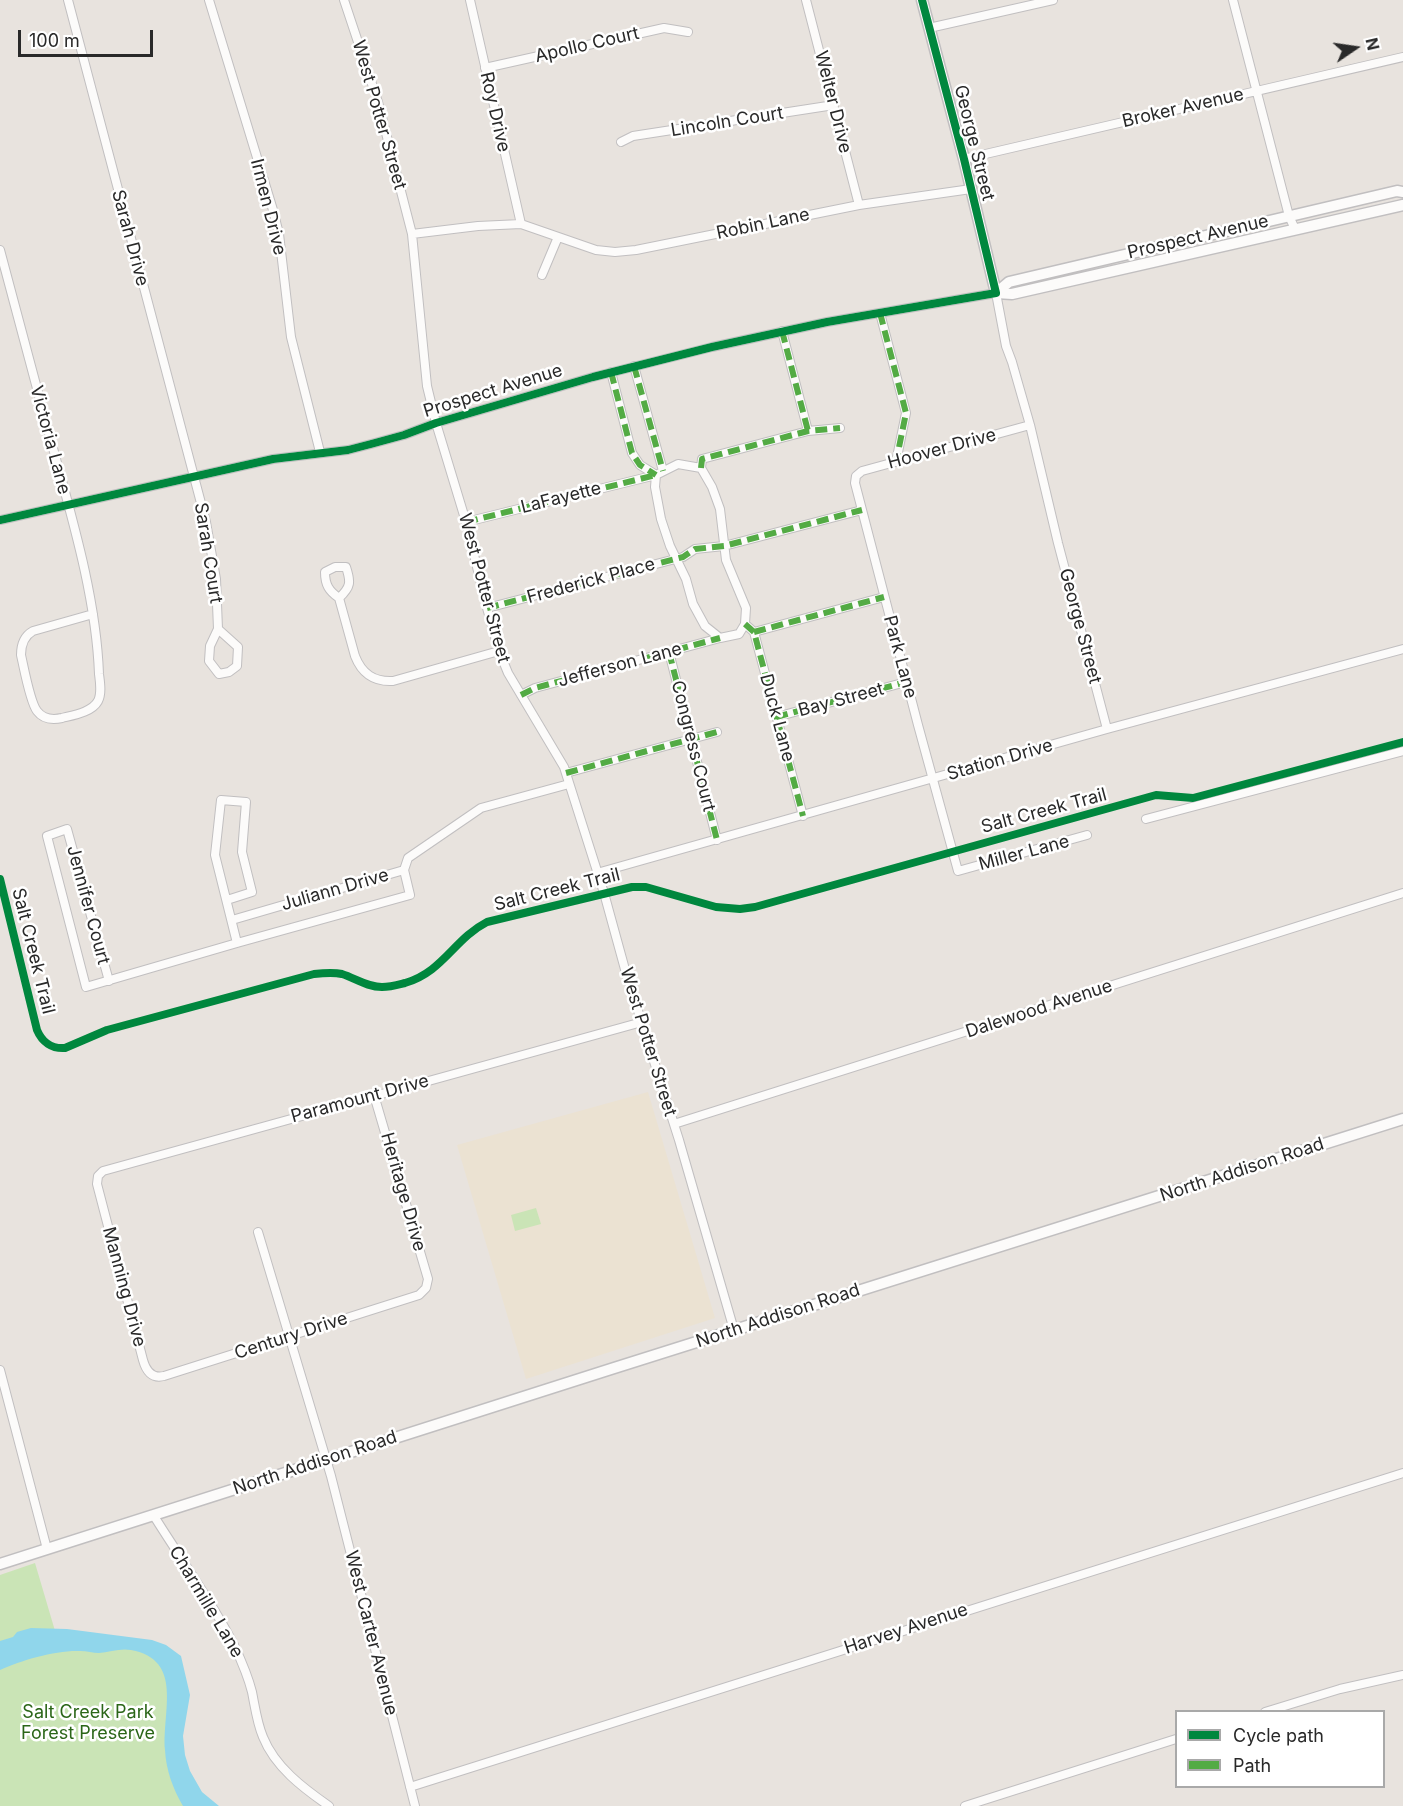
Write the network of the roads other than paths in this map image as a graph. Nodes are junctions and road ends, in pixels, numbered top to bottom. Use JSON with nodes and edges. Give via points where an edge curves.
{"nodes":[{"id":1,"x":68,"y":0,"type":"edge"},
{"id":2,"x":209,"y":0,"type":"edge"},
{"id":3,"x":344,"y":0,"type":"edge"},
{"id":4,"x":470,"y":0,"type":"edge"},
{"id":5,"x":806,"y":0,"type":"edge"},
{"id":6,"x":922,"y":0,"type":"edge"},
{"id":7,"x":1053,"y":0,"type":"edge"},
{"id":8,"x":1233,"y":0,"type":"edge"},
{"id":9,"x":929,"y":28,"type":"junction"},
{"id":10,"x":688,"y":32,"type":"dead end"},
{"id":11,"x":1403,"y":57,"type":"edge"},
{"id":12,"x":485,"y":68,"type":"junction"},
{"id":13,"x":1256,"y":91,"type":"junction"},
{"id":14,"x":834,"y":105,"type":"junction"},
{"id":15,"x":621,"y":142,"type":"dead end"},
{"id":16,"x":964,"y":159,"type":"junction"},
{"id":17,"x":971,"y":189,"type":"junction"},
{"id":18,"x":1403,"y":192,"type":"edge"},
{"id":19,"x":859,"y":204,"type":"junction"},
{"id":20,"x":1403,"y":205,"type":"edge"},
{"id":21,"x":1289,"y":216,"type":"junction"},
{"id":22,"x":521,"y":224,"type":"junction"},
{"id":23,"x":1295,"y":229,"type":"junction"},
{"id":24,"x":412,"y":234,"type":"junction"},
{"id":25,"x":558,"y":237,"type":"junction"},
{"id":26,"x":0,"y":250,"type":"edge"},
{"id":27,"x":542,"y":275,"type":"dead end"},
{"id":28,"x":996,"y":293,"type":"junction"},
{"id":29,"x":880,"y":313,"type":"junction"},
{"id":30,"x":782,"y":331,"type":"junction"},
{"id":31,"x":634,"y":366,"type":"junction"},
{"id":32,"x":611,"y":372,"type":"junction"},
{"id":33,"x":435,"y":423,"type":"junction"},
{"id":34,"x":1030,"y":425,"type":"junction"},
{"id":35,"x":840,"y":428,"type":"dead end"},
{"id":36,"x":808,"y":431,"type":"junction"},
{"id":37,"x":320,"y":452,"type":"junction"},
{"id":38,"x":896,"y":462,"type":"junction"},
{"id":39,"x":701,"y":468,"type":"junction"},
{"id":40,"x":659,"y":473,"type":"junction"},
{"id":41,"x":856,"y":476,"type":"joint"},
{"id":42,"x":194,"y":477,"type":"junction"},
{"id":43,"x":68,"y":504,"type":"junction"},
{"id":44,"x":862,"y":510,"type":"junction"},
{"id":45,"x":0,"y":520,"type":"edge"},
{"id":46,"x":466,"y":522,"type":"junction"},
{"id":47,"x":724,"y":546,"type":"junction"},
{"id":48,"x":676,"y":558,"type":"junction"},
{"id":49,"x":884,"y":597,"type":"junction"},
{"id":50,"x":339,"y":598,"type":"dead end"},
{"id":51,"x":487,"y":608,"type":"junction"},
{"id":52,"x":93,"y":614,"type":"junction"},
{"id":53,"x":744,"y":624,"type":"junction"},
{"id":54,"x":218,"y":629,"type":"junction"},
{"id":55,"x":754,"y":632,"type":"junction"},
{"id":56,"x":720,"y":638,"type":"junction"},
{"id":57,"x":1403,"y":649,"type":"edge"},
{"id":58,"x":499,"y":651,"type":"junction"},
{"id":59,"x":669,"y":652,"type":"junction"},
{"id":60,"x":906,"y":682,"type":"junction"},
{"id":61,"x":521,"y":694,"type":"junction"},
{"id":62,"x":776,"y":717,"type":"junction"},
{"id":63,"x":1107,"y":729,"type":"junction"},
{"id":64,"x":717,"y":732,"type":"dead end"},
{"id":65,"x":691,"y":740,"type":"junction"},
{"id":66,"x":1403,"y":751,"type":"edge"},
{"id":67,"x":566,"y":773,"type":"junction"},
{"id":68,"x":932,"y":779,"type":"junction"},
{"id":69,"x":569,"y":784,"type":"junction"},
{"id":70,"x":803,"y":816,"type":"junction"},
{"id":71,"x":1146,"y":819,"type":"dead end"},
{"id":72,"x":1088,"y":835,"type":"dead end"},
{"id":73,"x":949,"y":837,"type":"joint"},
{"id":74,"x":717,"y":840,"type":"junction"},
{"id":75,"x":404,"y":870,"type":"junction"},
{"id":76,"x":597,"y":873,"type":"junction"},
{"id":77,"x":1403,"y":894,"type":"edge"},
{"id":78,"x":227,"y":900,"type":"junction"},
{"id":79,"x":232,"y":920,"type":"junction"},
{"id":80,"x":237,"y":943,"type":"junction"},
{"id":81,"x":109,"y":981,"type":"junction"},
{"id":82,"x":642,"y":1022,"type":"junction"},
{"id":83,"x":374,"y":1095,"type":"junction"},
{"id":84,"x":1403,"y":1119,"type":"edge"},
{"id":85,"x":674,"y":1124,"type":"junction"},
{"id":86,"x":100,"y":1194,"type":"joint"},
{"id":87,"x":258,"y":1232,"type":"dead end"},
{"id":88,"x":426,"y":1288,"type":"joint"},
{"id":89,"x":734,"y":1330,"type":"junction"},
{"id":90,"x":289,"y":1336,"type":"junction"},
{"id":91,"x":0,"y":1370,"type":"edge"},
{"id":92,"x":154,"y":1376,"type":"joint"},
{"id":93,"x":326,"y":1460,"type":"junction"},
{"id":94,"x":1403,"y":1473,"type":"edge"},
{"id":95,"x":154,"y":1516,"type":"junction"},
{"id":96,"x":47,"y":1549,"type":"junction"},
{"id":97,"x":0,"y":1564,"type":"edge"},
{"id":98,"x":1403,"y":1675,"type":"edge"},
{"id":99,"x":1272,"y":1710,"type":"edge"},
{"id":100,"x":1175,"y":1739,"type":"edge"},
{"id":101,"x":410,"y":1787,"type":"junction"},
{"id":102,"x":329,"y":1806,"type":"edge"},
{"id":103,"x":415,"y":1806,"type":"edge"},
{"id":104,"x":965,"y":1806,"type":"edge"}],
"edges":[{"from":1,"to":42,"type":"street","name":"Sarah Drive"},
{"from":2,"to":37,"type":"street","name":"Irmen Drive","via":[[279,234],[291,337]]},
{"from":3,"to":24,"type":"street","name":"West Potter Street","via":[[378,102]]},
{"from":4,"to":12,"type":"street","name":"Roy Drive"},
{"from":5,"to":14,"type":"street","name":"Welter Drive"},
{"from":6,"to":9,"type":"street","name":"George Street"},
{"from":7,"to":9,"type":"street"},
{"from":8,"to":13,"type":"street"},
{"from":9,"to":16,"type":"street","name":"George Street"},
{"from":10,"to":12,"type":"street","name":"Apollo Court","via":[[664,28]]},
{"from":11,"to":13,"type":"street","name":"Broker Avenue"},
{"from":12,"to":22,"type":"street","name":"Roy Drive"},
{"from":13,"to":16,"type":"street","name":"Broker Avenue"},
{"from":13,"to":21,"type":"street"},
{"from":14,"to":15,"type":"street","name":"Lincoln Court","via":[[633,136]]},
{"from":14,"to":19,"type":"street","name":"Welter Drive"},
{"from":16,"to":17,"type":"street","name":"George Street"},
{"from":17,"to":19,"type":"street","name":"Robin Lane"},
{"from":17,"to":28,"type":"street","name":"George Street"},
{"from":18,"to":21,"type":"street","name":"Prospect Avenue"},
{"from":19,"to":25,"type":"street","name":"Robin Lane","via":[[636,250],[596,250]]},
{"from":20,"to":23,"type":"street","name":"Prospect Avenue"},
{"from":21,"to":23,"type":"street"},
{"from":21,"to":28,"type":"street","name":"Prospect Avenue","via":[[1009,282]]},
{"from":22,"to":24,"type":"street","name":"Robin Lane"},
{"from":22,"to":25,"type":"street","name":"Robin Lane"},
{"from":23,"to":28,"type":"street","name":"Prospect Avenue","via":[[1012,294]]},
{"from":24,"to":33,"type":"street","name":"West Potter Street","via":[[427,386]]},
{"from":25,"to":27,"type":"street"},
{"from":26,"to":43,"type":"street","name":"Victoria Lane"},
{"from":28,"to":29,"type":"street","name":"Prospect Avenue"},
{"from":28,"to":34,"type":"street","name":"George Street","via":[[1006,346]]},
{"from":29,"to":30,"type":"street","name":"Prospect Avenue"},
{"from":29,"to":38,"type":"street","via":[[906,413]]},
{"from":30,"to":31,"type":"street","name":"Prospect Avenue"},
{"from":30,"to":36,"type":"street"},
{"from":31,"to":32,"type":"street","name":"Prospect Avenue"},
{"from":31,"to":40,"type":"street"},
{"from":32,"to":33,"type":"street","name":"Prospect Avenue"},
{"from":32,"to":40,"type":"street","via":[[632,453],[640,465]]},
{"from":33,"to":37,"type":"street","name":"Prospect Avenue","via":[[372,444]]},
{"from":33,"to":46,"type":"street","name":"West Potter Street"},
{"from":34,"to":38,"type":"street","name":"Hoover Drive"},
{"from":34,"to":63,"type":"street","name":"George Street"},
{"from":35,"to":36,"type":"street"},
{"from":36,"to":39,"type":"street","via":[[702,459]]},
{"from":37,"to":42,"type":"street","name":"Prospect Avenue"},
{"from":38,"to":41,"type":"street","name":"Hoover Drive"},
{"from":39,"to":40,"type":"street","name":"LaFayette","via":[[678,464]]},
{"from":39,"to":47,"type":"street","via":[[720,509]]},
{"from":40,"to":46,"type":"street","name":"LaFayette"},
{"from":40,"to":48,"type":"street","via":[[656,487],[662,519]]},
{"from":41,"to":44,"type":"street","name":"Park Lane"},
{"from":42,"to":43,"type":"street","name":"Prospect Avenue"},
{"from":42,"to":54,"type":"street","name":"Sarah Court","via":[[216,579]]},
{"from":43,"to":45,"type":"street","name":"Prospect Avenue"},
{"from":43,"to":52,"type":"street","name":"Victoria Lane"},
{"from":44,"to":47,"type":"street","name":"Frederick Place"},
{"from":44,"to":49,"type":"street","name":"Park Lane"},
{"from":46,"to":51,"type":"street","name":"West Potter Street"},
{"from":47,"to":48,"type":"street","name":"Frederick Place","via":[[695,549]]},
{"from":47,"to":53,"type":"street","via":[[746,608]]},
{"from":48,"to":51,"type":"street","name":"Frederick Place"},
{"from":48,"to":56,"type":"street","via":[[705,626]]},
{"from":49,"to":55,"type":"street"},
{"from":49,"to":60,"type":"street","name":"Park Lane"},
{"from":50,"to":58,"type":"street","via":[[359,665],[378,680],[393,681]]},
{"from":51,"to":58,"type":"street","name":"West Potter Street"},
{"from":52,"to":52,"type":"street","name":"Victoria Lane","via":[[33,631],[23,640],[21,655],[35,707],[41,715],[59,718],[96,703],[100,693]]},
{"from":53,"to":55,"type":"street"},
{"from":53,"to":56,"type":"street","name":"Jefferson Lane","via":[[739,634]]},
{"from":54,"to":54,"type":"street","name":"Sarah Court","via":[[238,647],[237,666],[219,674],[209,661],[210,646]]},
{"from":55,"to":62,"type":"street","name":"Duck Lane"},
{"from":56,"to":59,"type":"street","name":"Jefferson Lane"},
{"from":57,"to":63,"type":"street","name":"Station Drive"},
{"from":58,"to":61,"type":"street","name":"West Potter Street"},
{"from":59,"to":61,"type":"street","name":"Jefferson Lane"},
{"from":59,"to":65,"type":"street","name":"Congress Court"},
{"from":60,"to":62,"type":"street","name":"Bay Street"},
{"from":60,"to":68,"type":"street","name":"Park Lane"},
{"from":61,"to":67,"type":"street","name":"West Potter Street"},
{"from":62,"to":70,"type":"street","name":"Duck Lane"},
{"from":63,"to":68,"type":"street","name":"Station Drive"},
{"from":64,"to":65,"type":"street"},
{"from":65,"to":67,"type":"street"},
{"from":65,"to":74,"type":"street","name":"Congress Court"},
{"from":66,"to":71,"type":"street"},
{"from":67,"to":69,"type":"street","name":"West Potter Street"},
{"from":68,"to":70,"type":"street","name":"Station Drive"},
{"from":68,"to":73,"type":"street","name":"Park Lane"},
{"from":69,"to":75,"type":"street","name":"Juliann Drive","via":[[481,808],[408,858]]},
{"from":69,"to":76,"type":"street","name":"West Potter Street"},
{"from":70,"to":74,"type":"street","name":"Station Drive"},
{"from":72,"to":73,"type":"street","name":"Miller Lane","via":[[958,871]]},
{"from":74,"to":76,"type":"street","name":"Station Drive"},
{"from":75,"to":79,"type":"street","name":"Juliann Drive"},
{"from":75,"to":80,"type":"street","via":[[410,895]]},
{"from":76,"to":82,"type":"street","name":"West Potter Street"},
{"from":77,"to":85,"type":"street","name":"Dalewood Avenue"},
{"from":78,"to":78,"type":"street","via":[[215,855],[221,800],[246,802],[242,852],[252,892]]},
{"from":78,"to":79,"type":"street"},
{"from":79,"to":80,"type":"street"},
{"from":80,"to":81,"type":"street"},
{"from":81,"to":81,"type":"street","name":"Jennifer Court","via":[[68,829],[46,836],[86,987]]},
{"from":82,"to":83,"type":"street","name":"Paramount Drive"},
{"from":82,"to":85,"type":"street","name":"West Potter Street"},
{"from":83,"to":86,"type":"street","name":"Paramount Drive","via":[[103,1171],[98,1176]]},
{"from":83,"to":88,"type":"street","name":"Heritage Drive","via":[[429,1279]]},
{"from":84,"to":89,"type":"street","name":"North Addison Road"},
{"from":85,"to":89,"type":"street","name":"West Potter Street"},
{"from":86,"to":92,"type":"street","name":"Manning Drive","via":[[145,1367]]},
{"from":87,"to":90,"type":"street","name":"West Carter Avenue"},
{"from":88,"to":90,"type":"street","name":"Century Drive","via":[[418,1295]]},
{"from":89,"to":93,"type":"street","name":"North Addison Road"},
{"from":90,"to":92,"type":"street","name":"Century Drive"},
{"from":90,"to":93,"type":"street","name":"West Carter Avenue"},
{"from":91,"to":96,"type":"street"},
{"from":93,"to":95,"type":"street","name":"North Addison Road"},
{"from":93,"to":101,"type":"street","name":"West Carter Avenue"},
{"from":94,"to":101,"type":"street","name":"Harvey Avenue"},
{"from":95,"to":96,"type":"street","name":"North Addison Road"},
{"from":95,"to":102,"type":"street","name":"Charmille Lane","via":[[233,1644],[246,1673],[268,1748],[298,1783]]},
{"from":96,"to":97,"type":"street","name":"North Addison Road"},
{"from":98,"to":99,"type":"street"},
{"from":100,"to":104,"type":"street"},
{"from":101,"to":103,"type":"street","name":"West Carter Avenue"}]}
